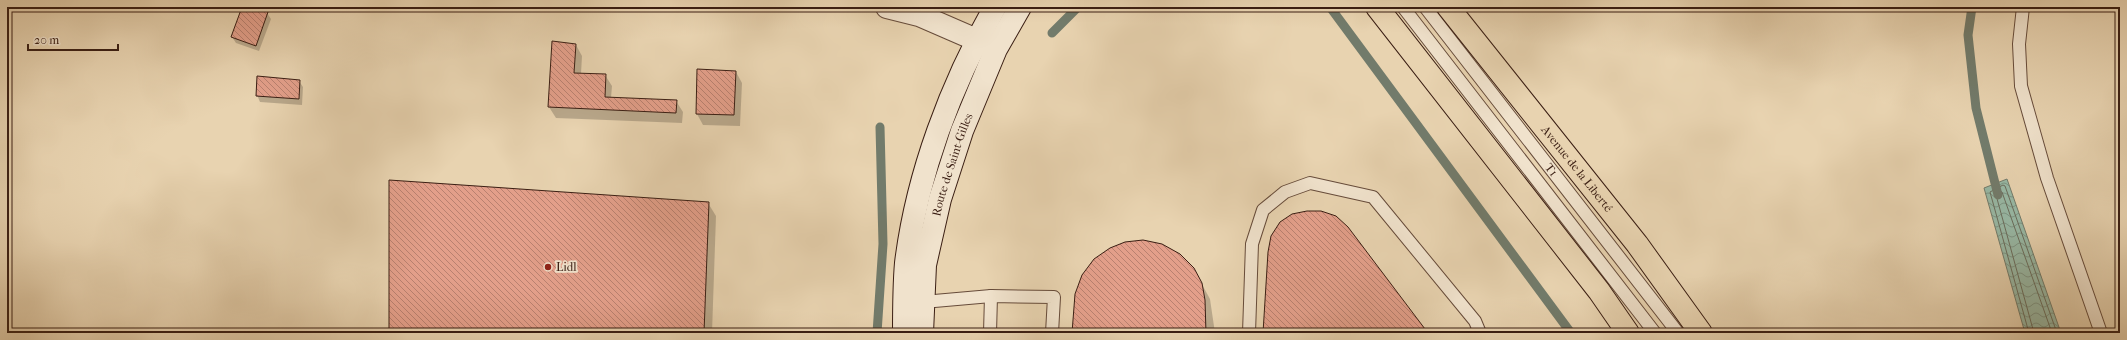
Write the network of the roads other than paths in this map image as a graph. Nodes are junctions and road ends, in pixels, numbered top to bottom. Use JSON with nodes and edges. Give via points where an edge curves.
{"nodes":[{"id":1,"x":887,"y":7,"type":"edge"},
{"id":2,"x":995,"y":7,"type":"edge"},
{"id":3,"x":1020,"y":7,"type":"edge"},
{"id":4,"x":1376,"y":7,"type":"edge"},
{"id":5,"x":1403,"y":7,"type":"edge"},
{"id":6,"x":1424,"y":7,"type":"edge"},
{"id":7,"x":1448,"y":7,"type":"edge"},
{"id":8,"x":2023,"y":7,"type":"edge"},
{"id":9,"x":976,"y":39,"type":"junction"},
{"id":10,"x":996,"y":49,"type":"junction"},
{"id":11,"x":991,"y":296,"type":"junction"},
{"id":12,"x":923,"y":302,"type":"junction"},
{"id":13,"x":904,"y":333,"type":"edge"},
{"id":14,"x":922,"y":333,"type":"edge"},
{"id":15,"x":990,"y":333,"type":"edge"},
{"id":16,"x":1052,"y":333,"type":"edge"},
{"id":17,"x":1249,"y":333,"type":"edge"},
{"id":18,"x":1480,"y":333,"type":"edge"},
{"id":19,"x":1628,"y":333,"type":"edge"},
{"id":20,"x":1655,"y":333,"type":"edge"},
{"id":21,"x":1678,"y":333,"type":"edge"},
{"id":22,"x":1701,"y":333,"type":"edge"},
{"id":23,"x":2101,"y":333,"type":"edge"}],
"edges":[{"from":1,"to":9,"type":"main road","via":[[919,15]]},
{"from":2,"to":9,"type":"main road","name":"Route de Saint-Gilles"},
{"from":3,"to":10,"type":"main road","name":"Route de Saint-Gilles"},
{"from":4,"to":19,"type":"main road","via":[[1599,291]]},
{"from":5,"to":20,"type":"lane","name":"T1","number":"T1"},
{"from":6,"to":21,"type":"lane","name":"T1","number":"T1"},
{"from":7,"to":22,"type":"main road","name":"Avenue de la Liberté","via":[[1637,244]]},
{"from":8,"to":23,"type":"lane","via":[[2019,44],[2021,86],[2047,178]]},
{"from":9,"to":10,"type":"main road"},
{"from":9,"to":13,"type":"main road","name":"Route de Saint-Gilles","via":[[936,138],[918,201],[906,264]]},
{"from":10,"to":12,"type":"main road","name":"Route de Saint-Gilles","via":[[962,131],[940,199],[925,265]]},
{"from":11,"to":12,"type":"lane"},
{"from":11,"to":15,"type":"lane"},
{"from":11,"to":16,"type":"lane","via":[[1054,297]]},
{"from":12,"to":14,"type":"main road","name":"Route de Saint-Gilles"},
{"from":17,"to":18,"type":"lane","via":[[1252,244],[1264,210],[1285,192],[1310,183],[1373,197],[1475,321]]}]}
